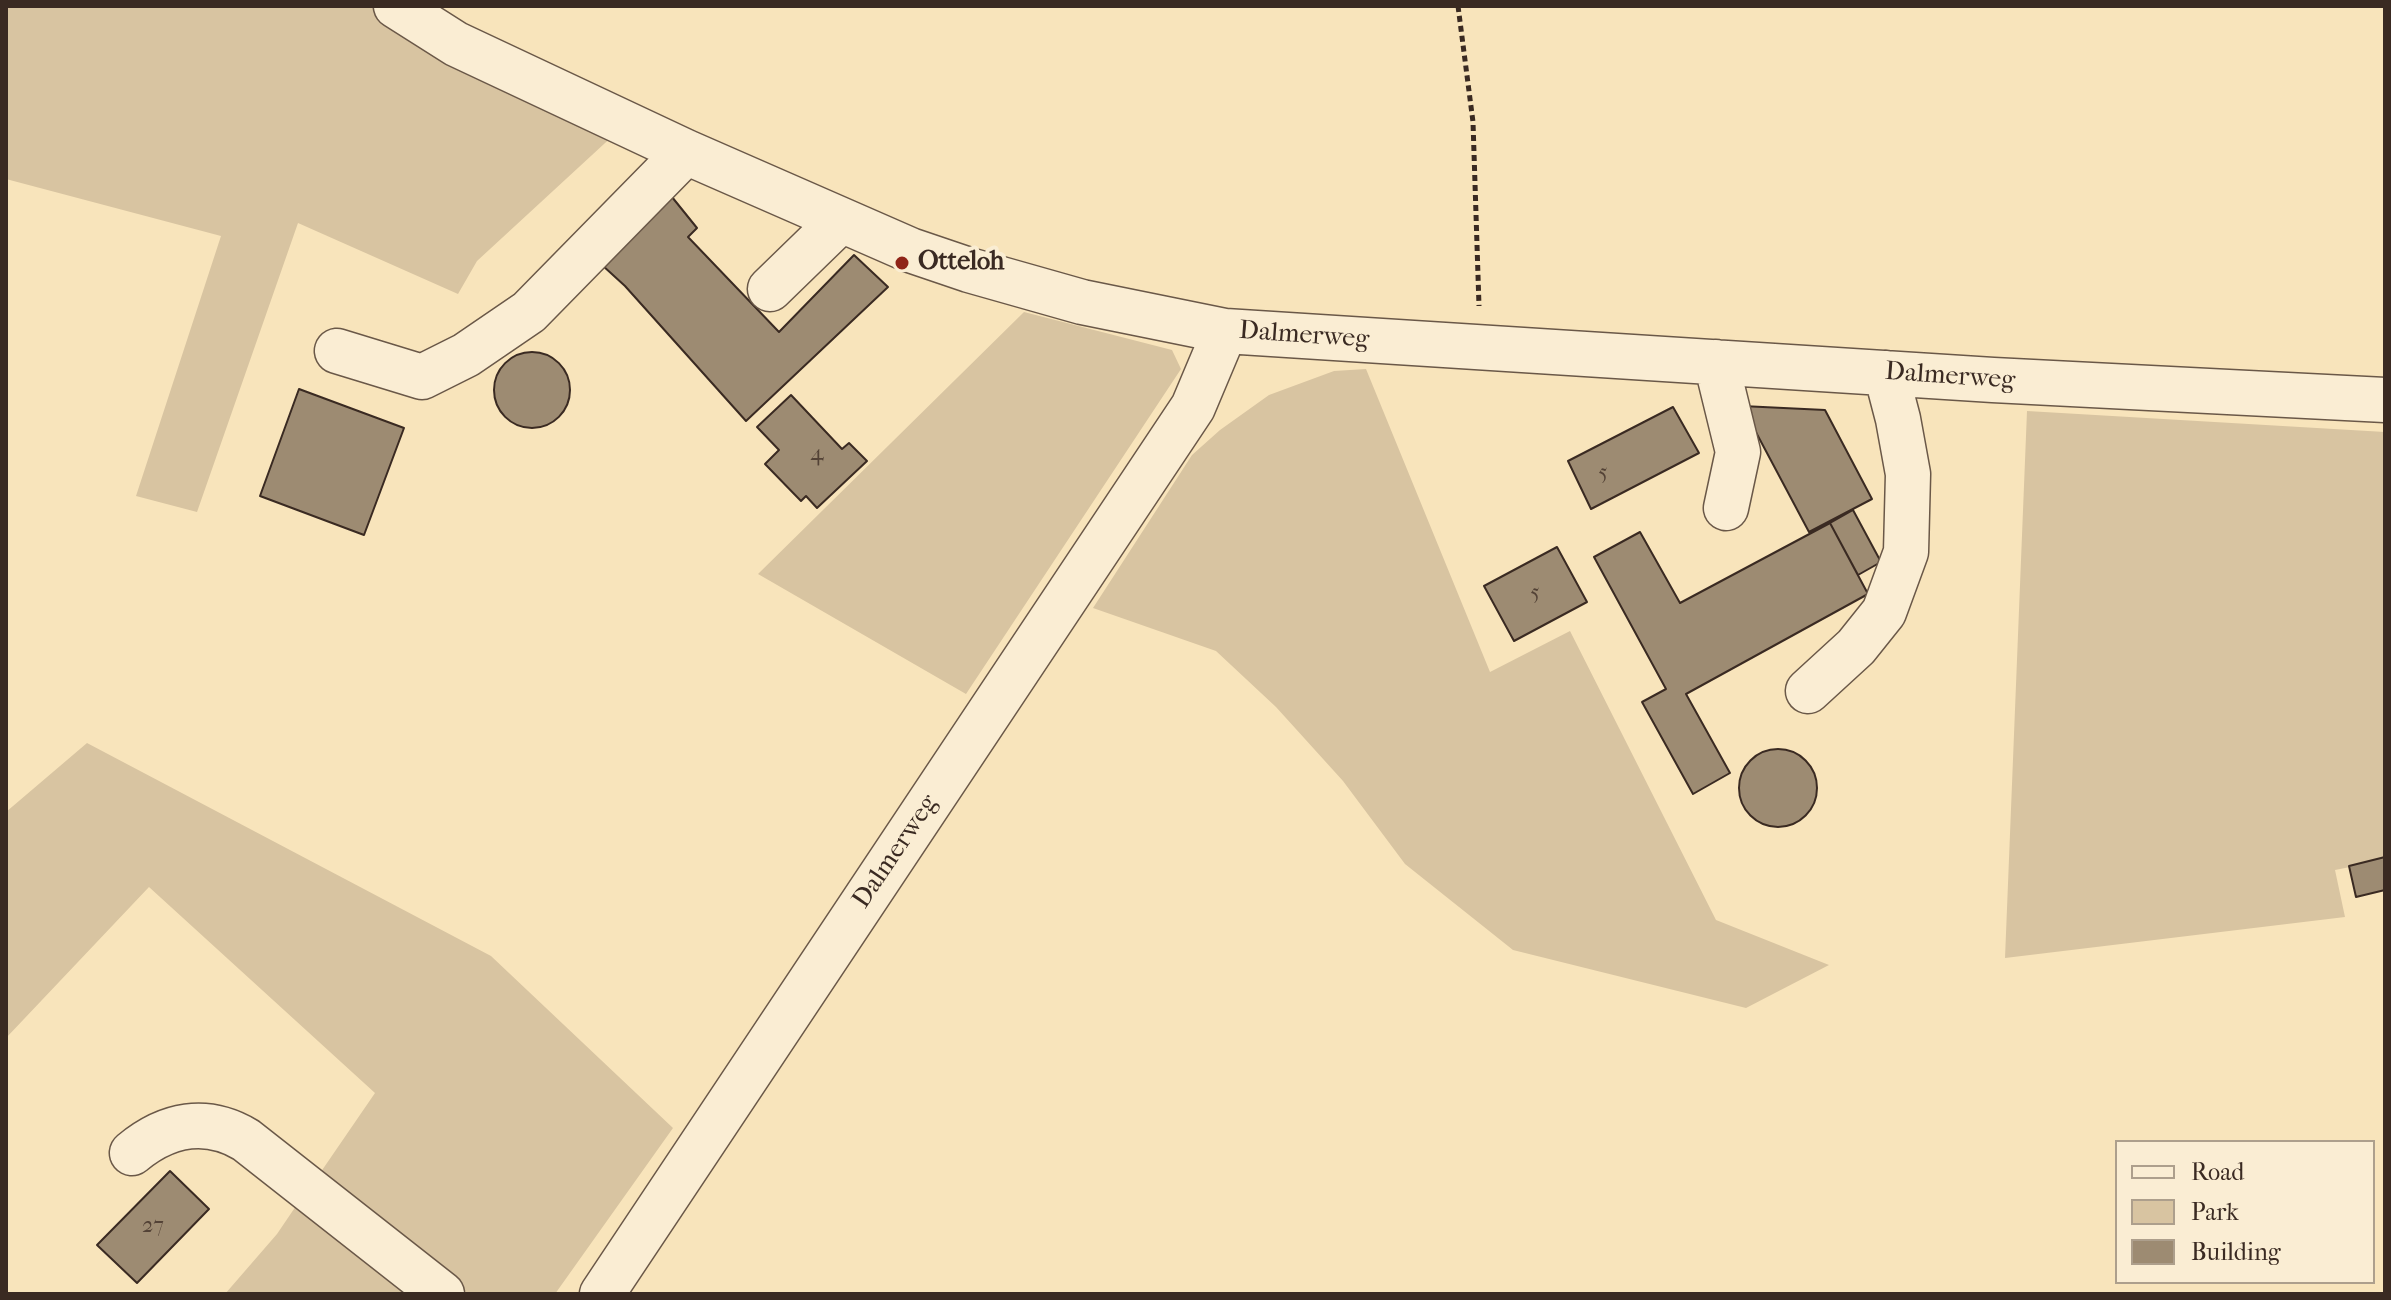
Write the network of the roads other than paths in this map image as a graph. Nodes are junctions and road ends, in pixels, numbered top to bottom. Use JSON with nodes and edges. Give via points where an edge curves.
{"nodes":[{"id":1,"x":396,"y":6,"type":"edge"},
{"id":2,"x":686,"y":152,"type":"junction"},
{"id":3,"x":840,"y":221,"type":"junction"},
{"id":4,"x":770,"y":289,"type":"dead end"},
{"id":5,"x":1225,"y":331,"type":"junction"},
{"id":6,"x":337,"y":351,"type":"dead end"},
{"id":7,"x":1716,"y":362,"type":"junction"},
{"id":8,"x":1886,"y":373,"type":"junction"},
{"id":9,"x":2385,"y":400,"type":"edge"},
{"id":10,"x":1726,"y":508,"type":"dead end"},
{"id":11,"x":1808,"y":691,"type":"dead end"},
{"id":12,"x":132,"y":1153,"type":"dead end"},
{"id":13,"x":442,"y":1294,"type":"edge"},
{"id":14,"x":602,"y":1294,"type":"edge"}],
"edges":[{"from":1,"to":2,"type":"street","via":[[456,44]]},
{"from":2,"to":3,"type":"street"},
{"from":2,"to":6,"type":"street","via":[[529,312],[466,355],[422,377]]},
{"from":3,"to":4,"type":"street"},
{"from":3,"to":5,"type":"street","via":[[969,270],[1082,302]]},
{"from":5,"to":7,"type":"street","name":"Dalmerweg"},
{"from":5,"to":14,"type":"street","name":"Dalmerweg","via":[[1193,407]]},
{"from":7,"to":8,"type":"street","name":"Dalmerweg"},
{"from":7,"to":10,"type":"street","via":[[1738,452]]},
{"from":8,"to":9,"type":"street","name":"Dalmerweg"},
{"from":8,"to":11,"type":"street","via":[[1908,474],[1906,552],[1884,612],[1856,647]]},
{"from":12,"to":13,"type":"street","via":[[173,1129],[228,1129]]}]}
